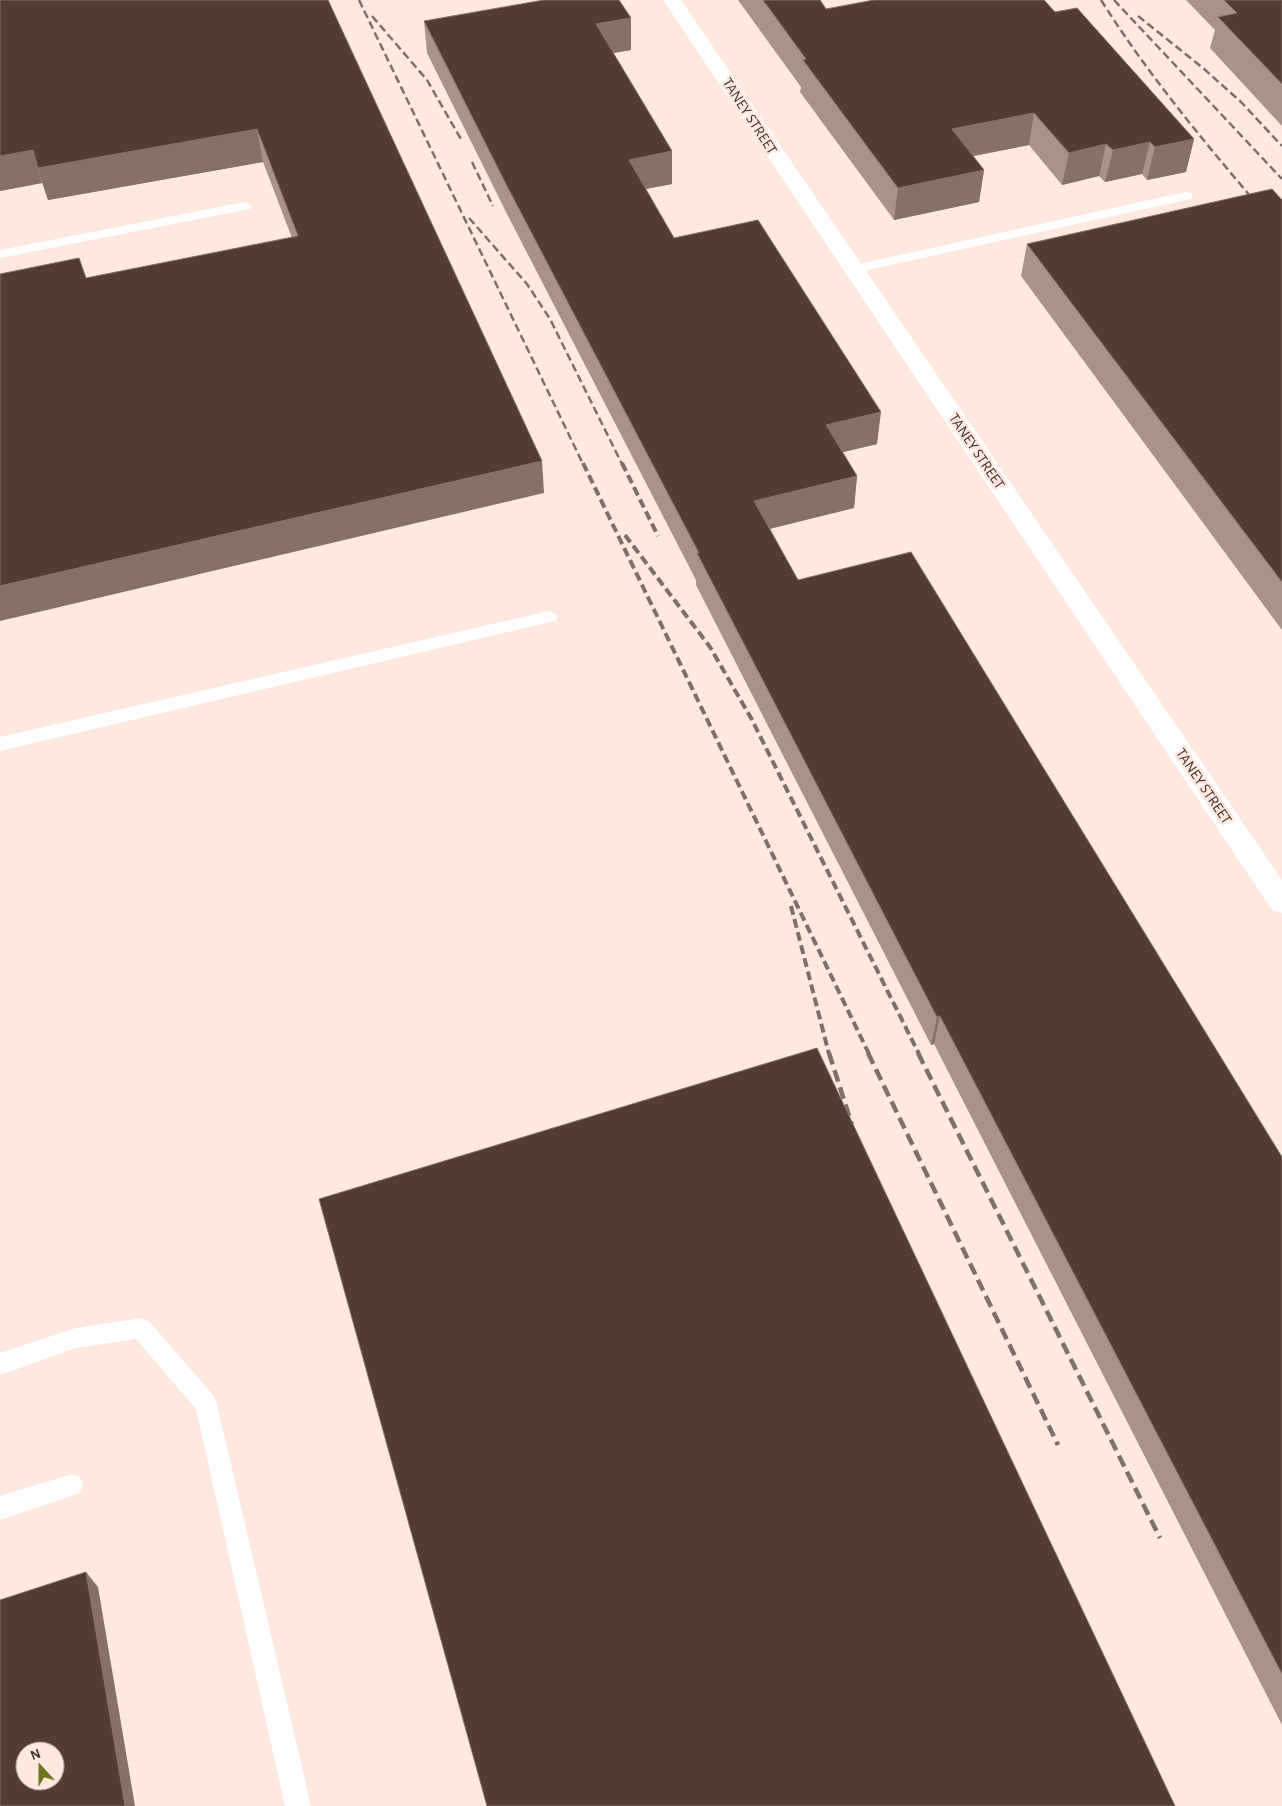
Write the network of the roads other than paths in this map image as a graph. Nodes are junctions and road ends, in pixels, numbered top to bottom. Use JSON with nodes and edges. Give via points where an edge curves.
{"nodes":[{"id":1,"x":672,"y":0,"type":"edge"},
{"id":2,"x":1186,"y":196,"type":"dead end"},
{"id":3,"x":245,"y":206,"type":"dead end"},
{"id":4,"x":0,"y":254,"type":"edge"},
{"id":5,"x":854,"y":269,"type":"junction"},
{"id":6,"x":549,"y":617,"type":"dead end"},
{"id":7,"x":0,"y":744,"type":"edge"},
{"id":8,"x":1282,"y":902,"type":"edge"},
{"id":9,"x":0,"y":1364,"type":"edge"},
{"id":10,"x":72,"y":1485,"type":"dead end"},
{"id":11,"x":0,"y":1508,"type":"edge"},
{"id":12,"x":298,"y":1806,"type":"edge"}],
"edges":[{"from":1,"to":5,"type":"street","name":"TANEY STREET"},
{"from":2,"to":5,"type":"lane"},
{"from":3,"to":4,"type":"lane"},
{"from":5,"to":8,"type":"street","name":"TANEY STREET"},
{"from":6,"to":7,"type":"lane"},
{"from":9,"to":12,"type":"lane","via":[[76,1338],[141,1328],[206,1404]]},
{"from":10,"to":11,"type":"lane"}]}
